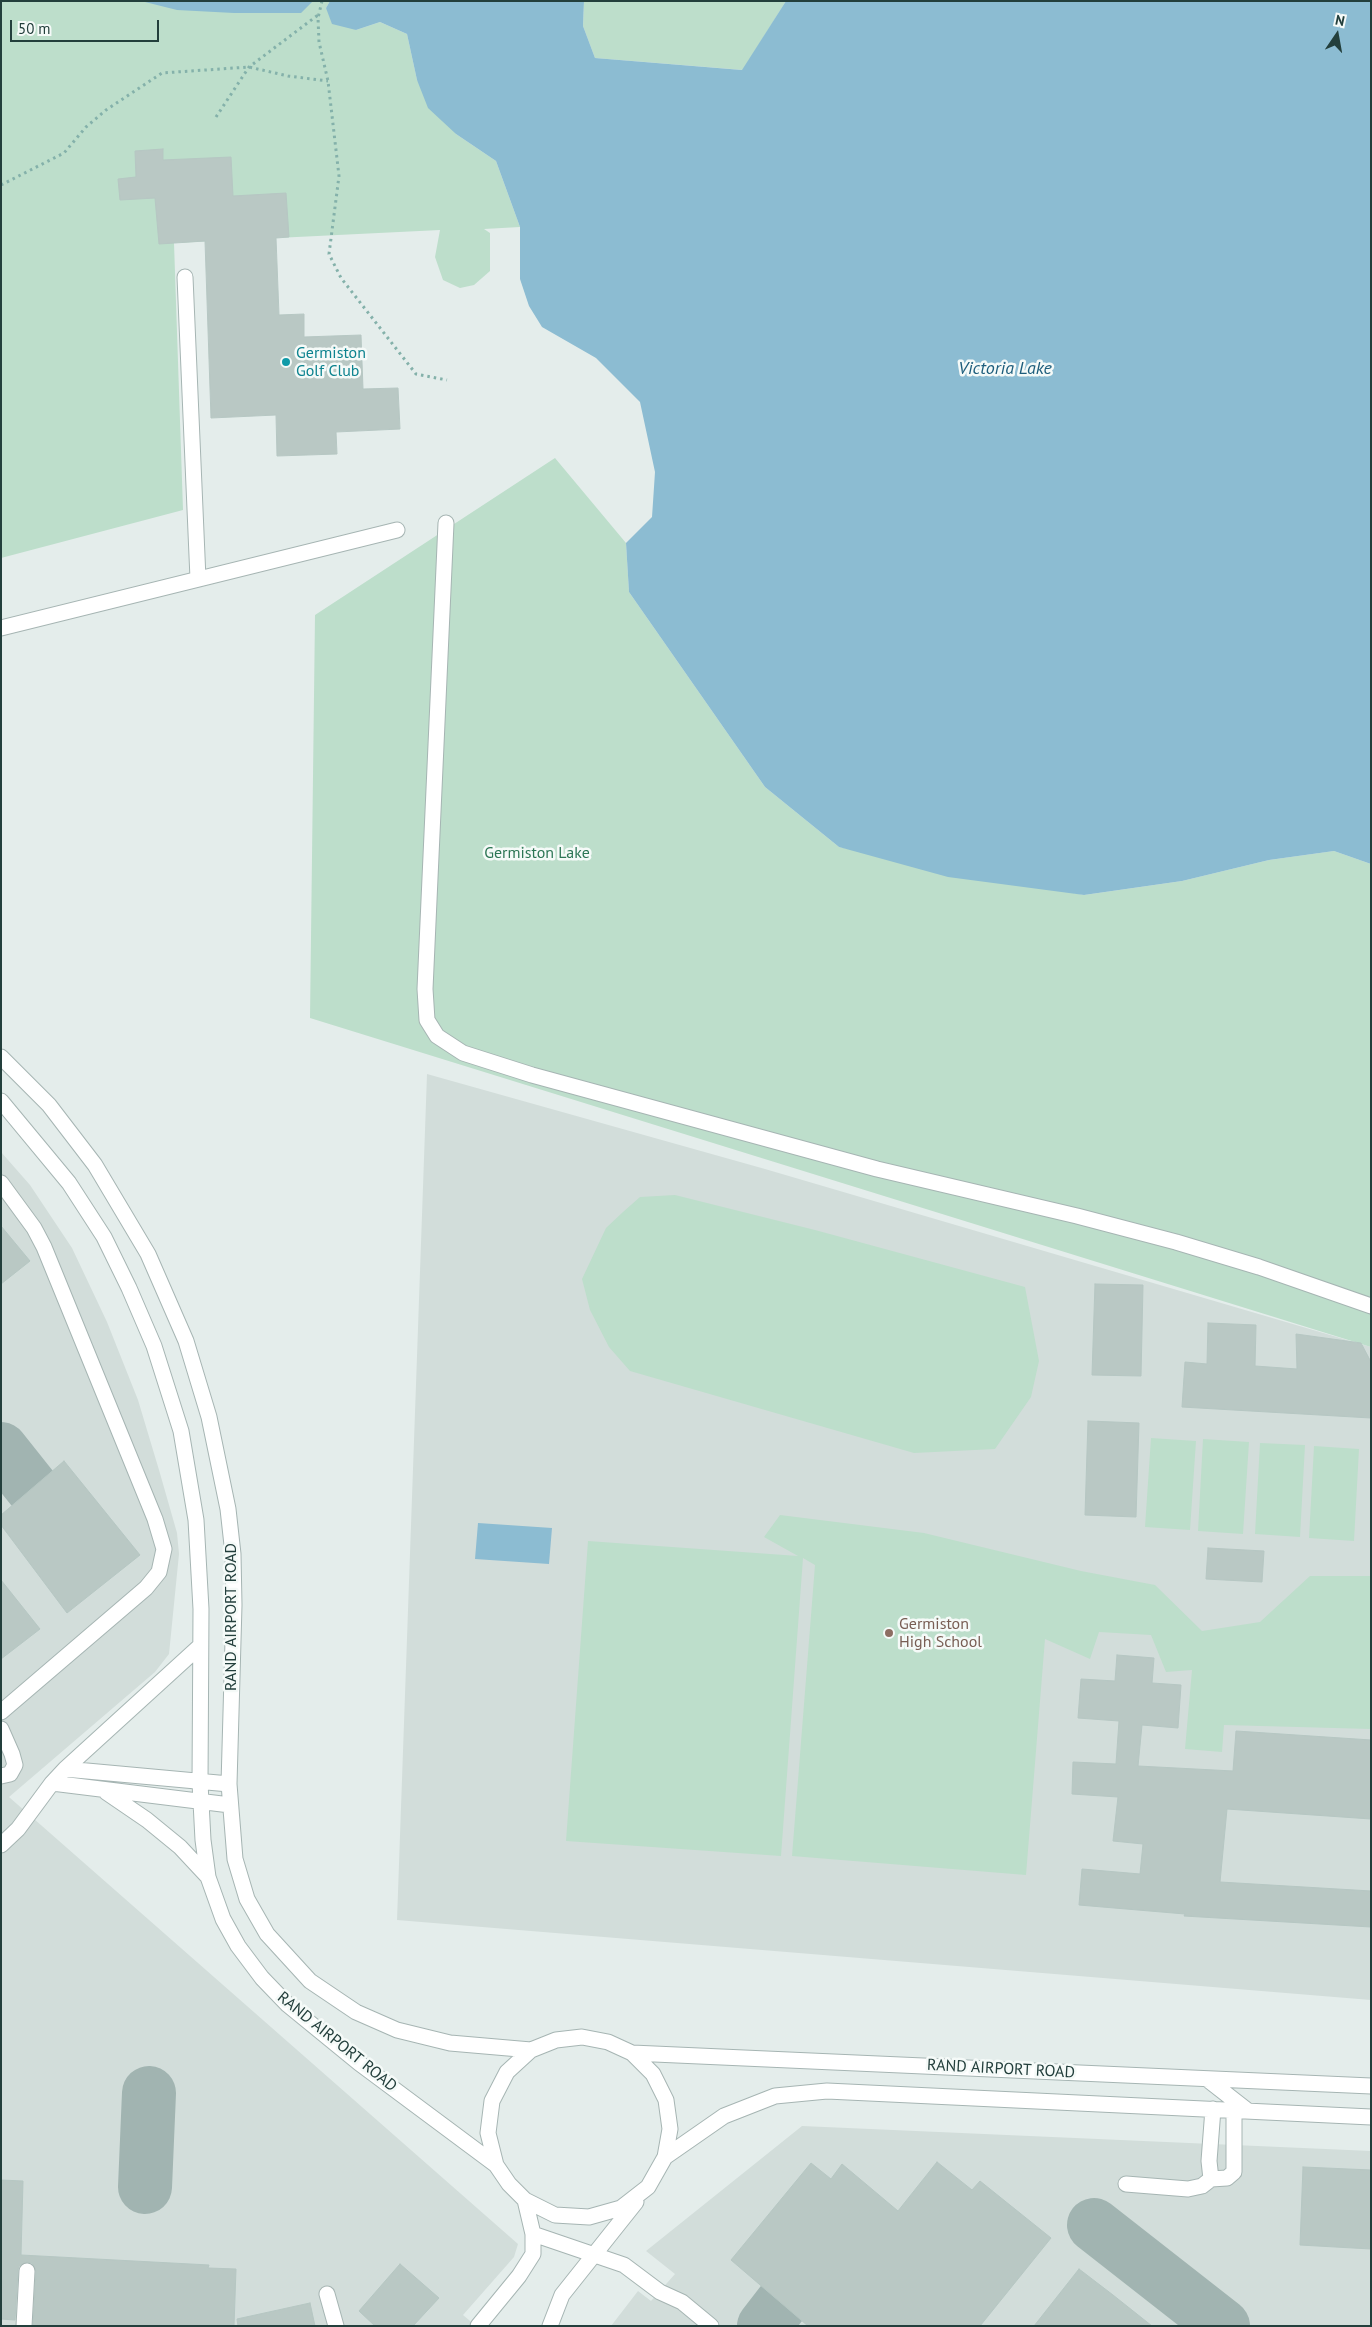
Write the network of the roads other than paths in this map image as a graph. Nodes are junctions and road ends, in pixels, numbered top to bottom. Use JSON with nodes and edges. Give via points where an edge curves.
{"nodes":[{"id":1,"x":185,"y":277,"type":"dead end"},
{"id":2,"x":446,"y":523,"type":"dead end"},
{"id":3,"x":396,"y":530,"type":"dead end"},
{"id":4,"x":198,"y":579,"type":"junction"},
{"id":5,"x":1,"y":628,"type":"edge"},
{"id":6,"x":1,"y":1057,"type":"edge"},
{"id":7,"x":1,"y":1100,"type":"edge"},
{"id":8,"x":1,"y":1183,"type":"edge"},
{"id":9,"x":1371,"y":1306,"type":"edge"},
{"id":10,"x":200,"y":1646,"type":"junction"},
{"id":11,"x":1,"y":1712,"type":"edge"},
{"id":12,"x":1,"y":1729,"type":"edge"},
{"id":13,"x":65,"y":1769,"type":"junction"},
{"id":14,"x":1,"y":1776,"type":"edge"},
{"id":15,"x":52,"y":1783,"type":"junction"},
{"id":16,"x":200,"y":1783,"type":"junction"},
{"id":17,"x":229,"y":1784,"type":"junction"},
{"id":18,"x":104,"y":1790,"type":"junction"},
{"id":19,"x":201,"y":1802,"type":"junction"},
{"id":20,"x":230,"y":1805,"type":"junction"},
{"id":21,"x":1,"y":1845,"type":"edge"},
{"id":22,"x":208,"y":1877,"type":"junction"},
{"id":23,"x":531,"y":2050,"type":"junction"},
{"id":24,"x":632,"y":2053,"type":"junction"},
{"id":25,"x":1207,"y":2079,"type":"junction"},
{"id":26,"x":1371,"y":2086,"type":"edge"},
{"id":27,"x":1213,"y":2109,"type":"junction"},
{"id":28,"x":1241,"y":2111,"type":"junction"},
{"id":29,"x":1371,"y":2117,"type":"edge"},
{"id":30,"x":665,"y":2157,"type":"junction"},
{"id":31,"x":496,"y":2165,"type":"junction"},
{"id":32,"x":1211,"y":2179,"type":"junction"},
{"id":33,"x":1126,"y":2184,"type":"dead end"},
{"id":34,"x":648,"y":2187,"type":"junction"},
{"id":35,"x":525,"y":2200,"type":"junction"},
{"id":36,"x":534,"y":2234,"type":"junction"},
{"id":37,"x":595,"y":2254,"type":"junction"},
{"id":38,"x":27,"y":2271,"type":"dead end"},
{"id":39,"x":327,"y":2294,"type":"dead end"},
{"id":40,"x":24,"y":2326,"type":"edge"},
{"id":41,"x":336,"y":2326,"type":"edge"},
{"id":42,"x":478,"y":2326,"type":"edge"},
{"id":43,"x":550,"y":2326,"type":"edge"},
{"id":44,"x":711,"y":2326,"type":"edge"}],
"edges":[{"from":1,"to":4,"type":"street"},
{"from":2,"to":9,"type":"street","via":[[425,989],[427,1020],[436,1036],[463,1054],[532,1076],[877,1168],[1176,1242]]},
{"from":3,"to":4,"type":"street"},
{"from":4,"to":5,"type":"street"},
{"from":6,"to":17,"type":"street","name":"RAND AIRPORT ROAD","via":[[49,1106],[95,1165],[148,1254],[186,1341],[209,1416],[228,1509],[233,1554]]},
{"from":7,"to":10,"type":"street","name":"RAND AIRPORT ROAD","via":[[69,1183],[104,1236],[154,1346],[182,1431],[196,1520]]},
{"from":8,"to":11,"type":"street","via":[[44,1247],[161,1534],[164,1549],[162,1565],[150,1584]]},
{"from":10,"to":13,"type":"street"},
{"from":10,"to":16,"type":"street","name":"RAND AIRPORT ROAD"},
{"from":12,"to":14,"type":"street","via":[[15,1765],[10,1774]]},
{"from":13,"to":15,"type":"street"},
{"from":13,"to":16,"type":"street"},
{"from":15,"to":18,"type":"street"},
{"from":15,"to":21,"type":"street","via":[[18,1829]]},
{"from":16,"to":17,"type":"street"},
{"from":16,"to":19,"type":"street","name":"RAND AIRPORT ROAD"},
{"from":17,"to":20,"type":"street","name":"RAND AIRPORT ROAD"},
{"from":18,"to":19,"type":"street"},
{"from":18,"to":22,"type":"street","via":[[180,1847]]},
{"from":19,"to":20,"type":"street"},
{"from":19,"to":22,"type":"street","name":"RAND AIRPORT ROAD"},
{"from":20,"to":23,"type":"street","name":"RAND AIRPORT ROAD","via":[[235,1859],[247,1898],[267,1934],[310,1981],[356,2012],[397,2030],[450,2043]]},
{"from":22,"to":31,"type":"street","name":"RAND AIRPORT ROAD","via":[[223,1920],[238,1946],[288,2005],[359,2063]]},
{"from":23,"to":24,"type":"street","name":"RAND AIRPORT ROAD","via":[[556,2040],[582,2037],[608,2042]]},
{"from":23,"to":31,"type":"street","name":"RAND AIRPORT ROAD","via":[[507,2072],[492,2101],[488,2133]]},
{"from":24,"to":25,"type":"street","name":"RAND AIRPORT ROAD"},
{"from":24,"to":30,"type":"street","name":"RAND AIRPORT ROAD","via":[[653,2074],[666,2100],[670,2129]]},
{"from":25,"to":26,"type":"street","name":"RAND AIRPORT ROAD"},
{"from":25,"to":28,"type":"street"},
{"from":27,"to":28,"type":"street","name":"RAND AIRPORT ROAD"},
{"from":27,"to":30,"type":"street","name":"RAND AIRPORT ROAD","via":[[819,2092],[775,2096],[724,2116]]},
{"from":27,"to":32,"type":"street","via":[[1209,2161]]},
{"from":28,"to":29,"type":"street","name":"RAND AIRPORT ROAD"},
{"from":28,"to":32,"type":"street","via":[[1234,2172],[1227,2178]]},
{"from":30,"to":34,"type":"street","name":"RAND AIRPORT ROAD"},
{"from":31,"to":35,"type":"street","name":"RAND AIRPORT ROAD"},
{"from":32,"to":33,"type":"street","via":[[1202,2186],[1188,2189]]},
{"from":34,"to":35,"type":"street","name":"RAND AIRPORT ROAD","via":[[621,2208],[589,2217],[555,2215]]},
{"from":34,"to":37,"type":"street"},
{"from":35,"to":36,"type":"street"},
{"from":36,"to":37,"type":"street"},
{"from":36,"to":42,"type":"street","via":[[530,2260]]},
{"from":37,"to":43,"type":"street","via":[[562,2295]]},
{"from":37,"to":44,"type":"street","via":[[624,2265],[660,2292],[682,2302]]},
{"from":38,"to":40,"type":"street"},
{"from":39,"to":41,"type":"street"}]}
